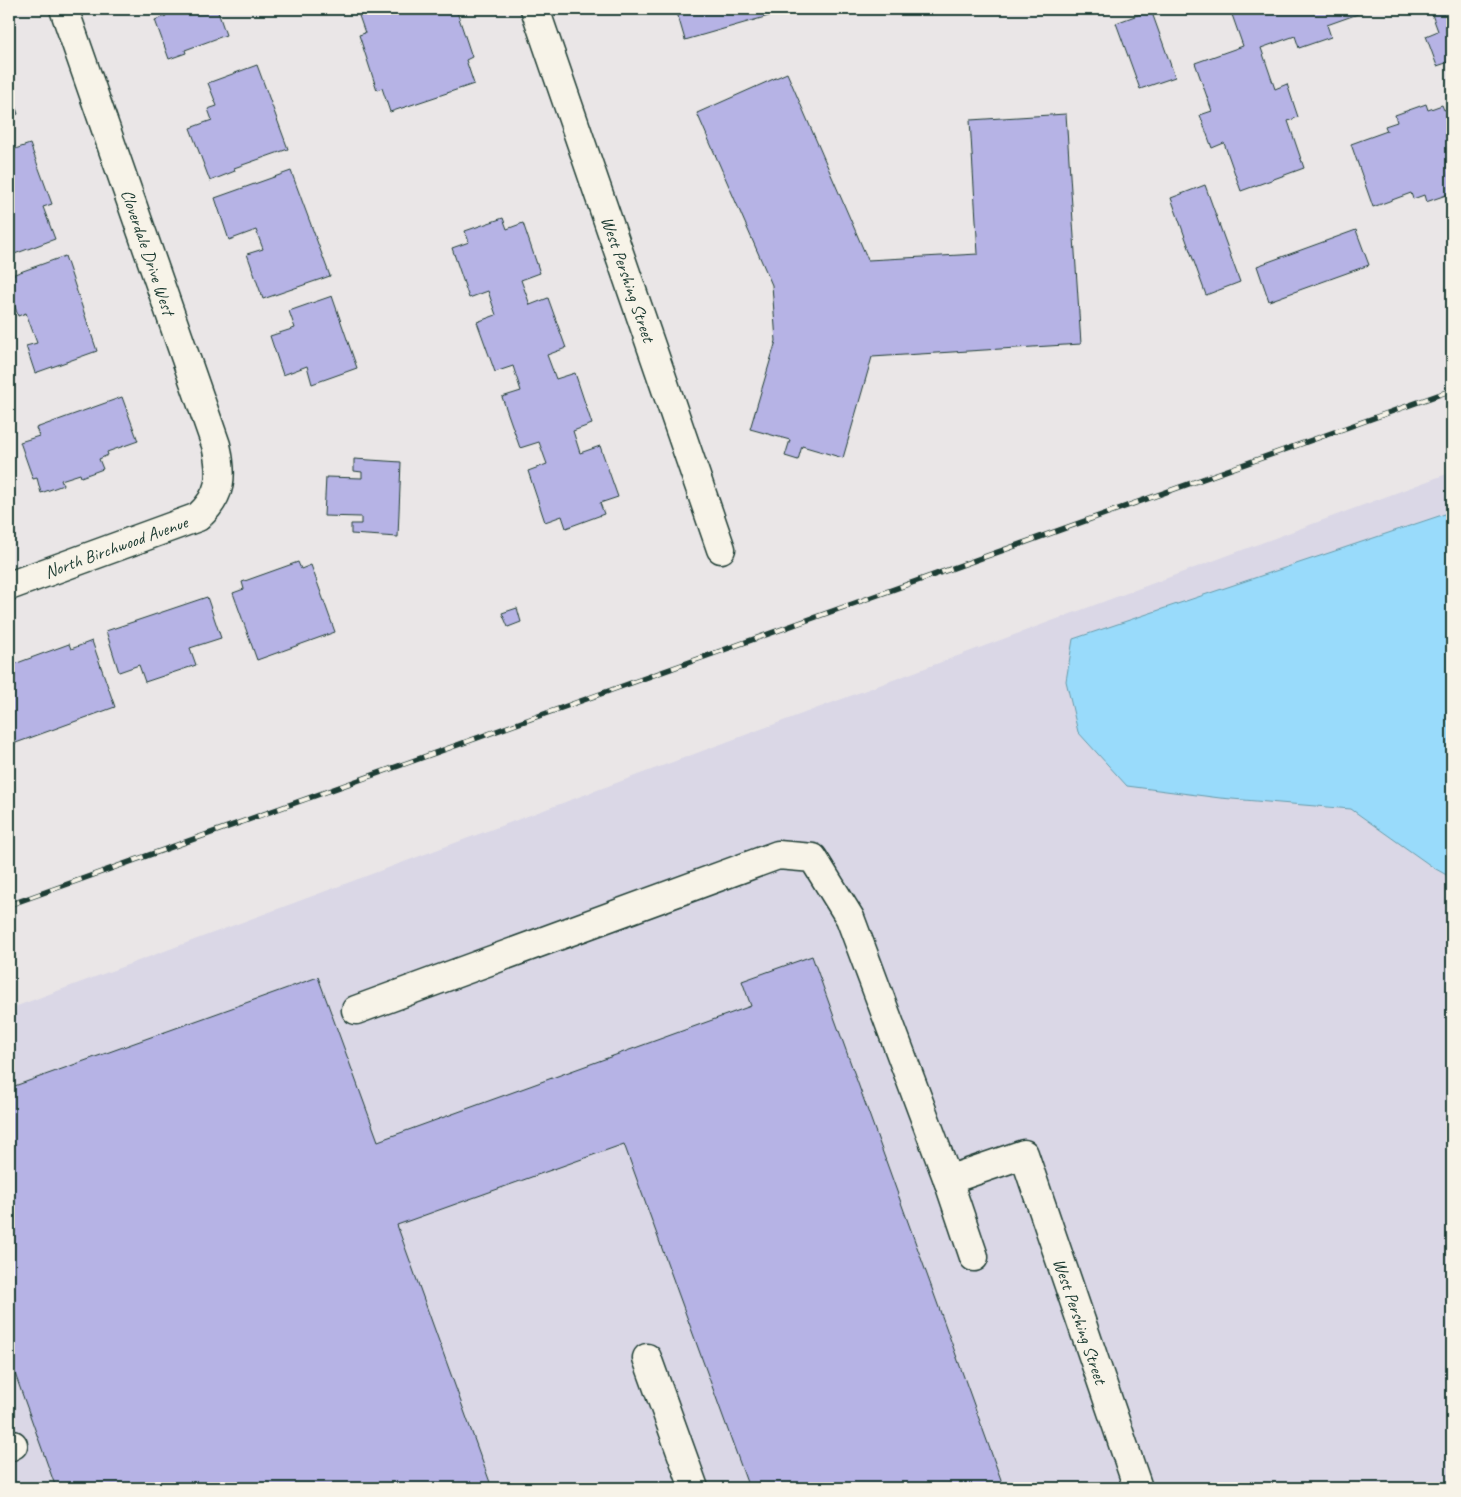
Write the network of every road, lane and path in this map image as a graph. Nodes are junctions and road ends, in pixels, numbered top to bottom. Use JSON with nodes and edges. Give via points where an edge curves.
{"nodes":[{"id":1,"x":64,"y":9,"type":"edge"},
{"id":2,"x":535,"y":9,"type":"edge"},
{"id":3,"x":214,"y":497,"type":"joint"},
{"id":4,"x":721,"y":549,"type":"dead end"},
{"id":5,"x":9,"y":586,"type":"edge"},
{"id":6,"x":356,"y":1010,"type":"dead end"},
{"id":7,"x":948,"y":1180,"type":"junction"},
{"id":8,"x":974,"y":1257,"type":"dead end"},
{"id":9,"x":648,"y":1358,"type":"dead end"},
{"id":10,"x":694,"y":1488,"type":"edge"},
{"id":11,"x":1138,"y":1488,"type":"edge"}],
"edges":[{"from":1,"to":3,"type":"street","name":"Cloverdale Drive West","via":[[216,445],[220,481]]},
{"from":2,"to":4,"type":"street","name":"West Pershing Street"},
{"from":3,"to":5,"type":"street","name":"North Birchwood Avenue","via":[[198,517]]},
{"from":6,"to":7,"type":"street","via":[[778,855],[813,858],[850,918]]},
{"from":7,"to":8,"type":"street"},
{"from":7,"to":11,"type":"street","name":"West Pershing Street","via":[[1024,1154]]},
{"from":9,"to":10,"type":"street"}]}
